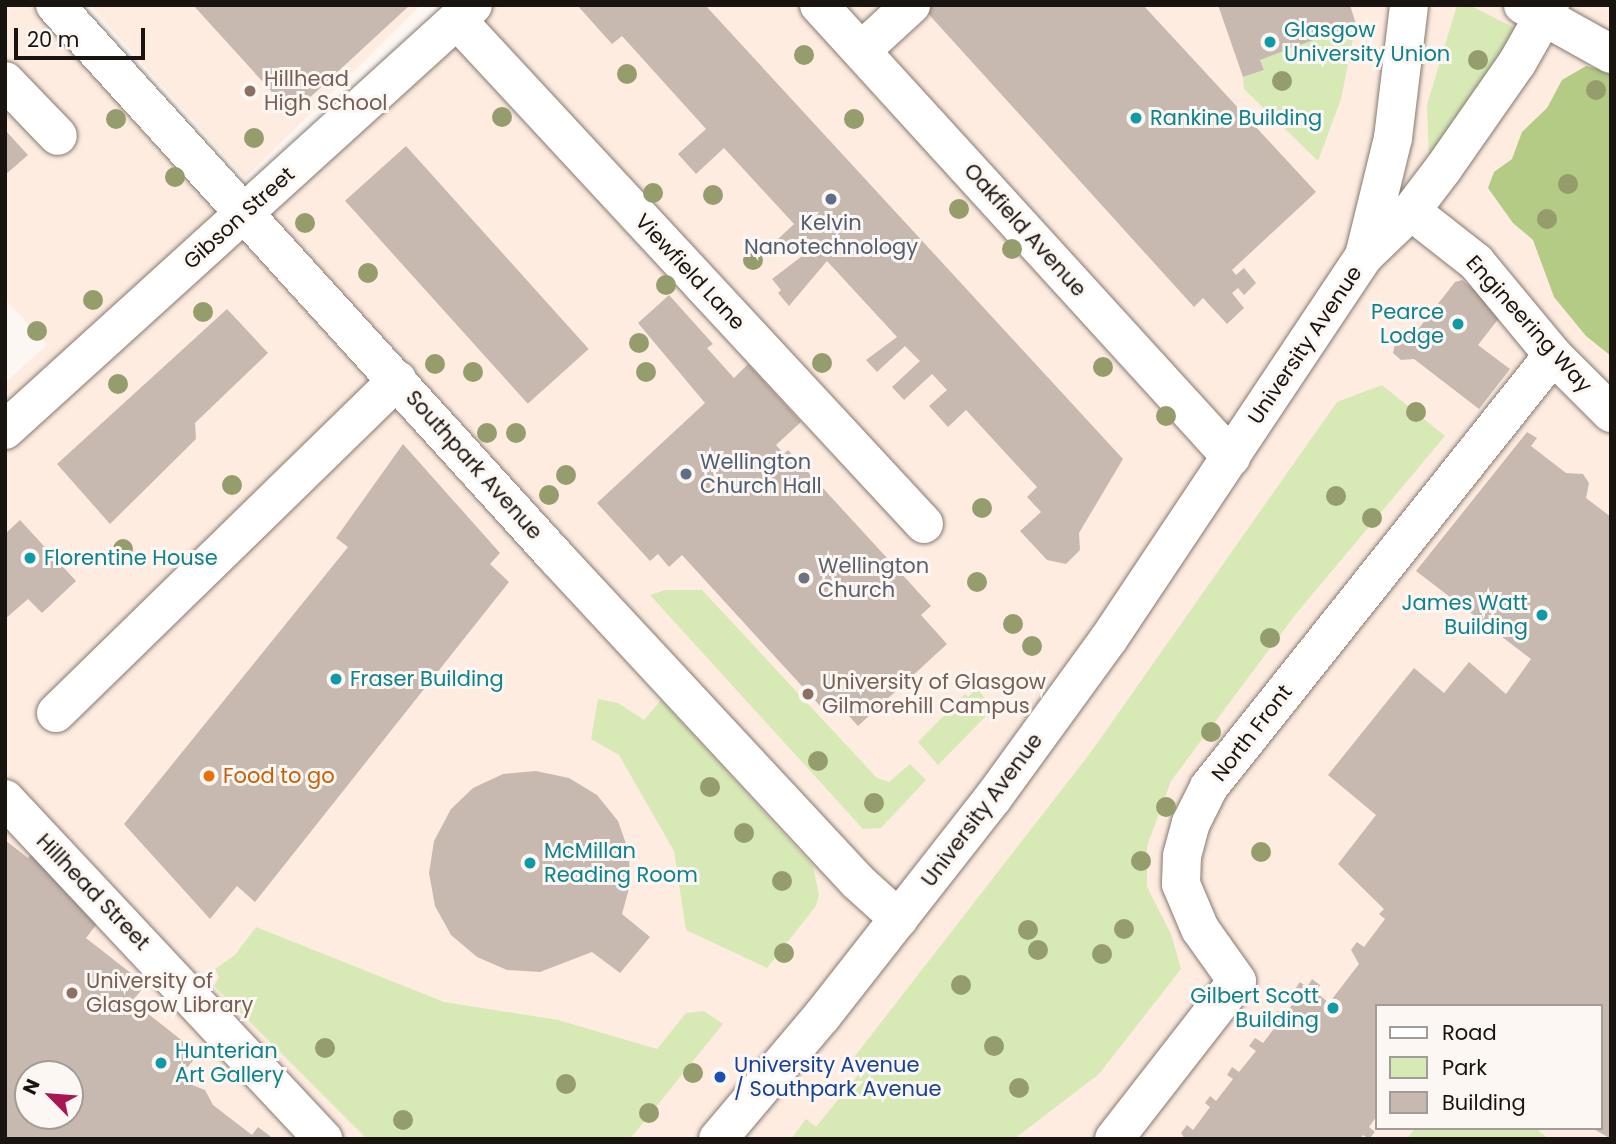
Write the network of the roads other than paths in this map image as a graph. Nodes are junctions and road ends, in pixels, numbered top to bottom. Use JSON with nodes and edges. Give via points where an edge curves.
{"nodes":[{"id":1,"x":55,"y":5,"type":"edge"},
{"id":2,"x":819,"y":5,"type":"edge"},
{"id":3,"x":911,"y":5,"type":"edge"},
{"id":4,"x":1580,"y":5,"type":"edge"},
{"id":5,"x":1539,"y":9,"type":"edge"},
{"id":6,"x":1406,"y":10,"type":"edge"},
{"id":7,"x":465,"y":12,"type":"edge"},
{"id":8,"x":1611,"y":39,"type":"edge"},
{"id":9,"x":862,"y":50,"type":"junction"},
{"id":10,"x":1611,"y":54,"type":"edge"},
{"id":11,"x":5,"y":80,"type":"edge"},
{"id":12,"x":58,"y":136,"type":"dead end"},
{"id":13,"x":1411,"y":211,"type":"junction"},
{"id":14,"x":245,"y":213,"type":"junction"},
{"id":15,"x":1364,"y":256,"type":"junction"},
{"id":16,"x":1553,"y":355,"type":"junction"},
{"id":17,"x":397,"y":380,"type":"junction"},
{"id":18,"x":1611,"y":413,"type":"edge"},
{"id":19,"x":5,"y":430,"type":"edge"},
{"id":20,"x":1231,"y":457,"type":"junction"},
{"id":21,"x":924,"y":524,"type":"dead end"},
{"id":22,"x":55,"y":713,"type":"dead end"},
{"id":23,"x":12,"y":806,"type":"edge"},
{"id":24,"x":899,"y":919,"type":"junction"},
{"id":25,"x":323,"y":1139,"type":"edge"},
{"id":26,"x":718,"y":1139,"type":"edge"},
{"id":27,"x":1114,"y":1139,"type":"edge"}],
"edges":[{"from":1,"to":14,"type":"street","name":"Southpark Avenue"},
{"from":2,"to":9,"type":"street","name":"Oakfield Avenue"},
{"from":3,"to":9,"type":"street"},
{"from":4,"to":8,"type":"street"},
{"from":5,"to":10,"type":"street"},
{"from":5,"to":13,"type":"street","name":"University Avenue","via":[[1517,63]]},
{"from":6,"to":15,"type":"street","name":"University Avenue","via":[[1393,138]]},
{"from":7,"to":14,"type":"street","name":"Gibson Street"},
{"from":7,"to":21,"type":"street","name":"Viewfield Lane"},
{"from":9,"to":20,"type":"street","name":"Oakfield Avenue"},
{"from":11,"to":12,"type":"street"},
{"from":13,"to":15,"type":"street","name":"University Avenue"},
{"from":13,"to":16,"type":"street","name":"Engineering Way","via":[[1476,261]]},
{"from":14,"to":17,"type":"street","name":"Southpark Avenue"},
{"from":14,"to":19,"type":"street","name":"Gibson Street"},
{"from":15,"to":20,"type":"street","name":"University Avenue"},
{"from":16,"to":18,"type":"street","name":"Engineering Way"},
{"from":16,"to":27,"type":"street","name":"North Front","via":[[1209,787],[1191,823],[1182,856],[1181,884],[1200,929],[1237,981]]},
{"from":17,"to":22,"type":"street"},
{"from":17,"to":24,"type":"street","name":"Southpark Avenue","via":[[848,872]]},
{"from":20,"to":24,"type":"street","name":"University Avenue","via":[[1101,650]]},
{"from":23,"to":25,"type":"street","name":"Hillhead Street"},
{"from":24,"to":26,"type":"street","name":"University Avenue"}]}
